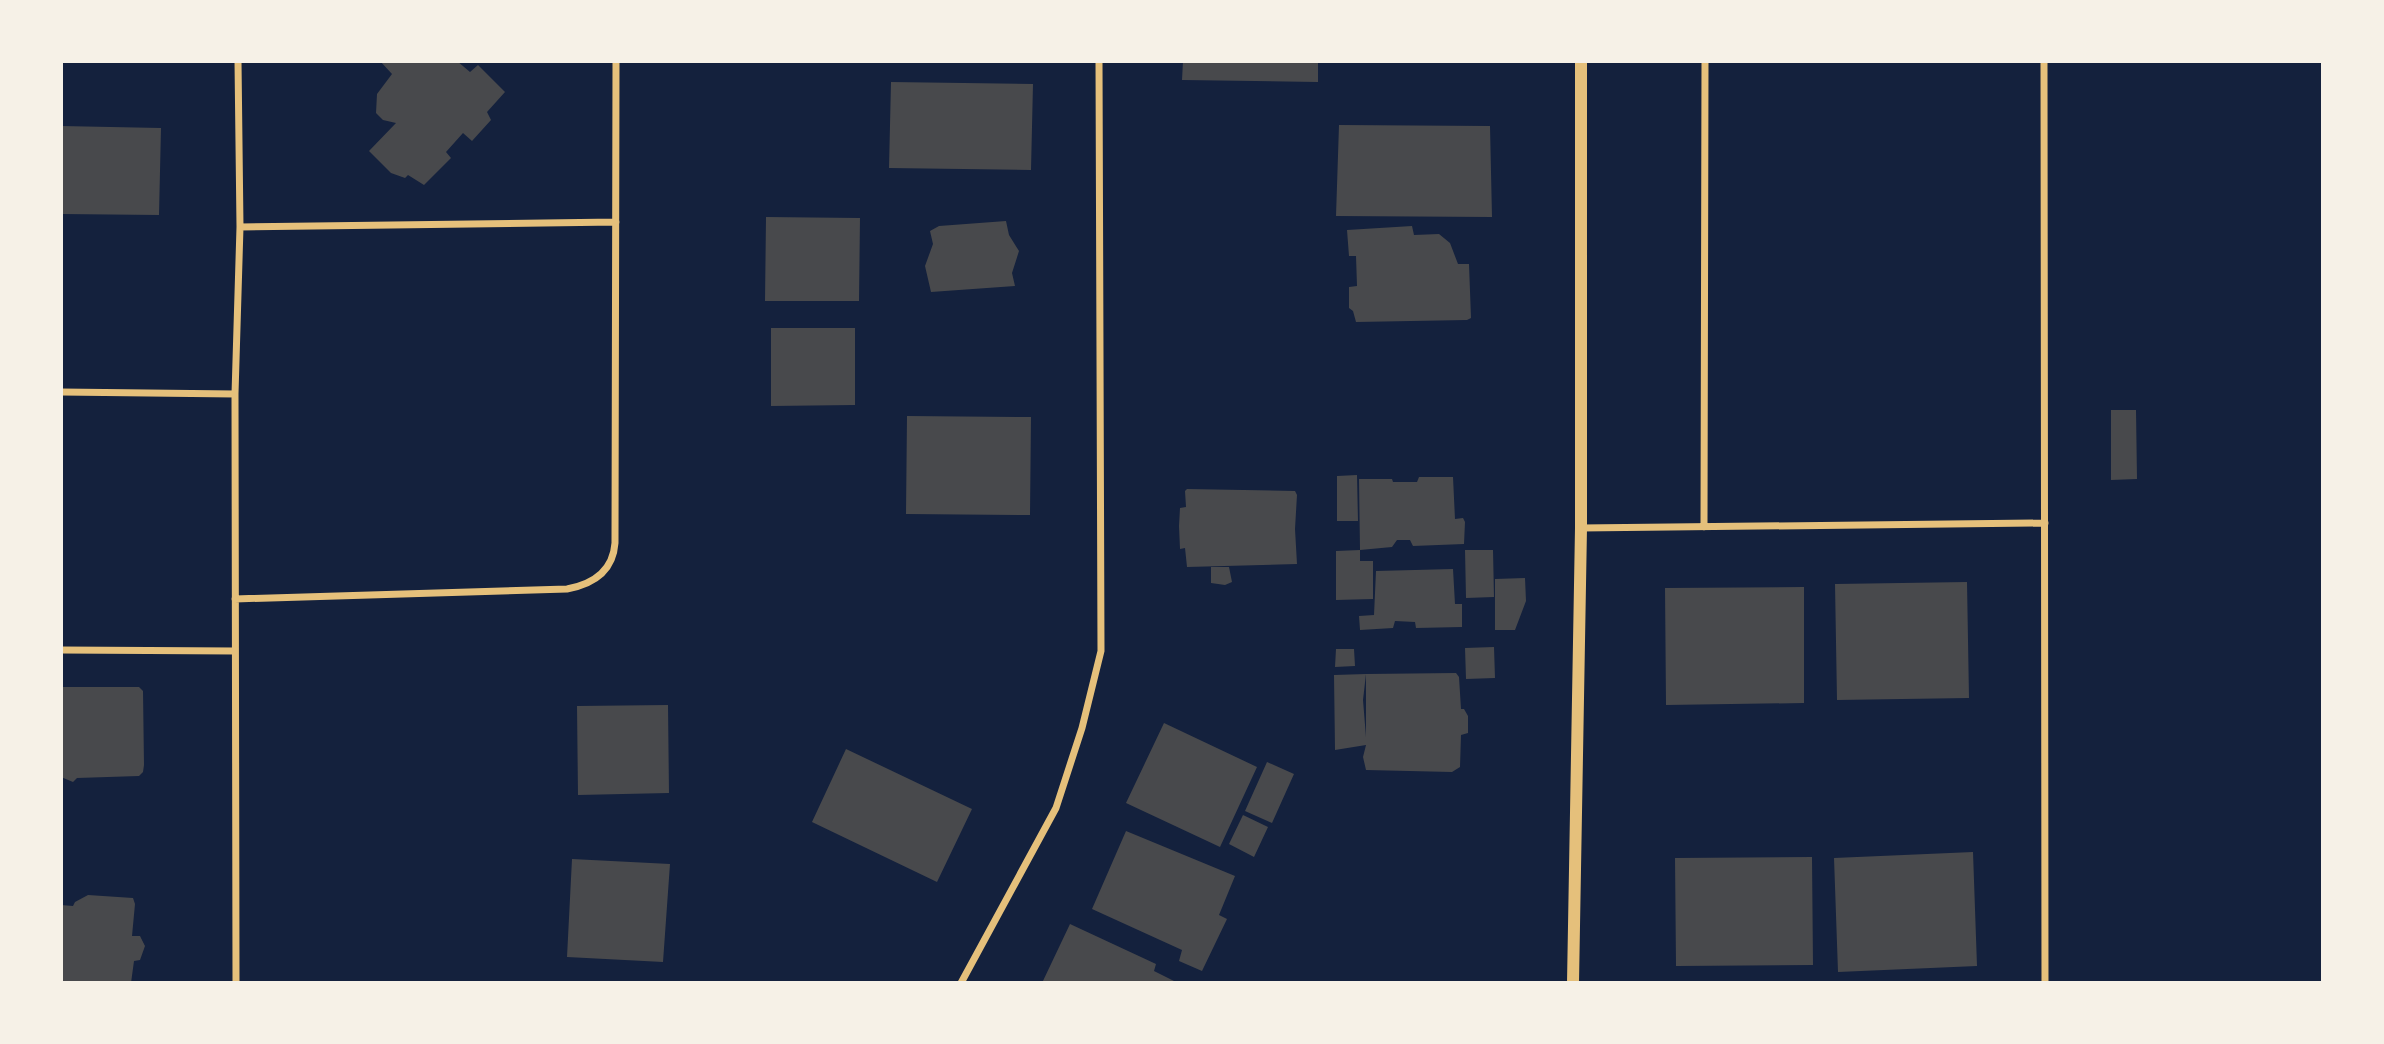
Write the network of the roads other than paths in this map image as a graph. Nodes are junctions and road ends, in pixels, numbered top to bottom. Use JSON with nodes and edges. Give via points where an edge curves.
{"nodes":[{"id":1,"x":238,"y":61,"type":"edge"},
{"id":2,"x":616,"y":61,"type":"edge"},
{"id":3,"x":1099,"y":61,"type":"edge"},
{"id":4,"x":1581,"y":61,"type":"edge"},
{"id":5,"x":1705,"y":61,"type":"edge"},
{"id":6,"x":2044,"y":61,"type":"edge"},
{"id":7,"x":616,"y":222,"type":"junction"},
{"id":8,"x":240,"y":227,"type":"junction"},
{"id":9,"x":61,"y":392,"type":"edge"},
{"id":10,"x":235,"y":394,"type":"junction"},
{"id":11,"x":2045,"y":523,"type":"junction"},
{"id":12,"x":1704,"y":527,"type":"junction"},
{"id":13,"x":1581,"y":528,"type":"junction"},
{"id":14,"x":235,"y":599,"type":"junction"},
{"id":15,"x":61,"y":650,"type":"edge"},
{"id":16,"x":235,"y":651,"type":"junction"},
{"id":17,"x":236,"y":983,"type":"edge"},
{"id":18,"x":961,"y":983,"type":"edge"},
{"id":19,"x":1573,"y":983,"type":"edge"},
{"id":20,"x":2045,"y":983,"type":"edge"}],
"edges":[{"from":1,"to":8,"type":"street"},
{"from":2,"to":7,"type":"street"},
{"from":3,"to":18,"type":"street","via":[[1101,650],[1056,808]]},
{"from":4,"to":13,"type":"street"},
{"from":5,"to":12,"type":"street"},
{"from":6,"to":11,"type":"street"},
{"from":7,"to":8,"type":"street"},
{"from":7,"to":14,"type":"street","via":[[615,543],[614,556],[596,580],[567,589]]},
{"from":8,"to":10,"type":"street"},
{"from":9,"to":10,"type":"street"},
{"from":10,"to":14,"type":"street"},
{"from":11,"to":12,"type":"street"},
{"from":11,"to":20,"type":"street"},
{"from":12,"to":13,"type":"street"},
{"from":13,"to":19,"type":"street"},
{"from":14,"to":16,"type":"street"},
{"from":15,"to":16,"type":"street"},
{"from":16,"to":17,"type":"street"}]}
